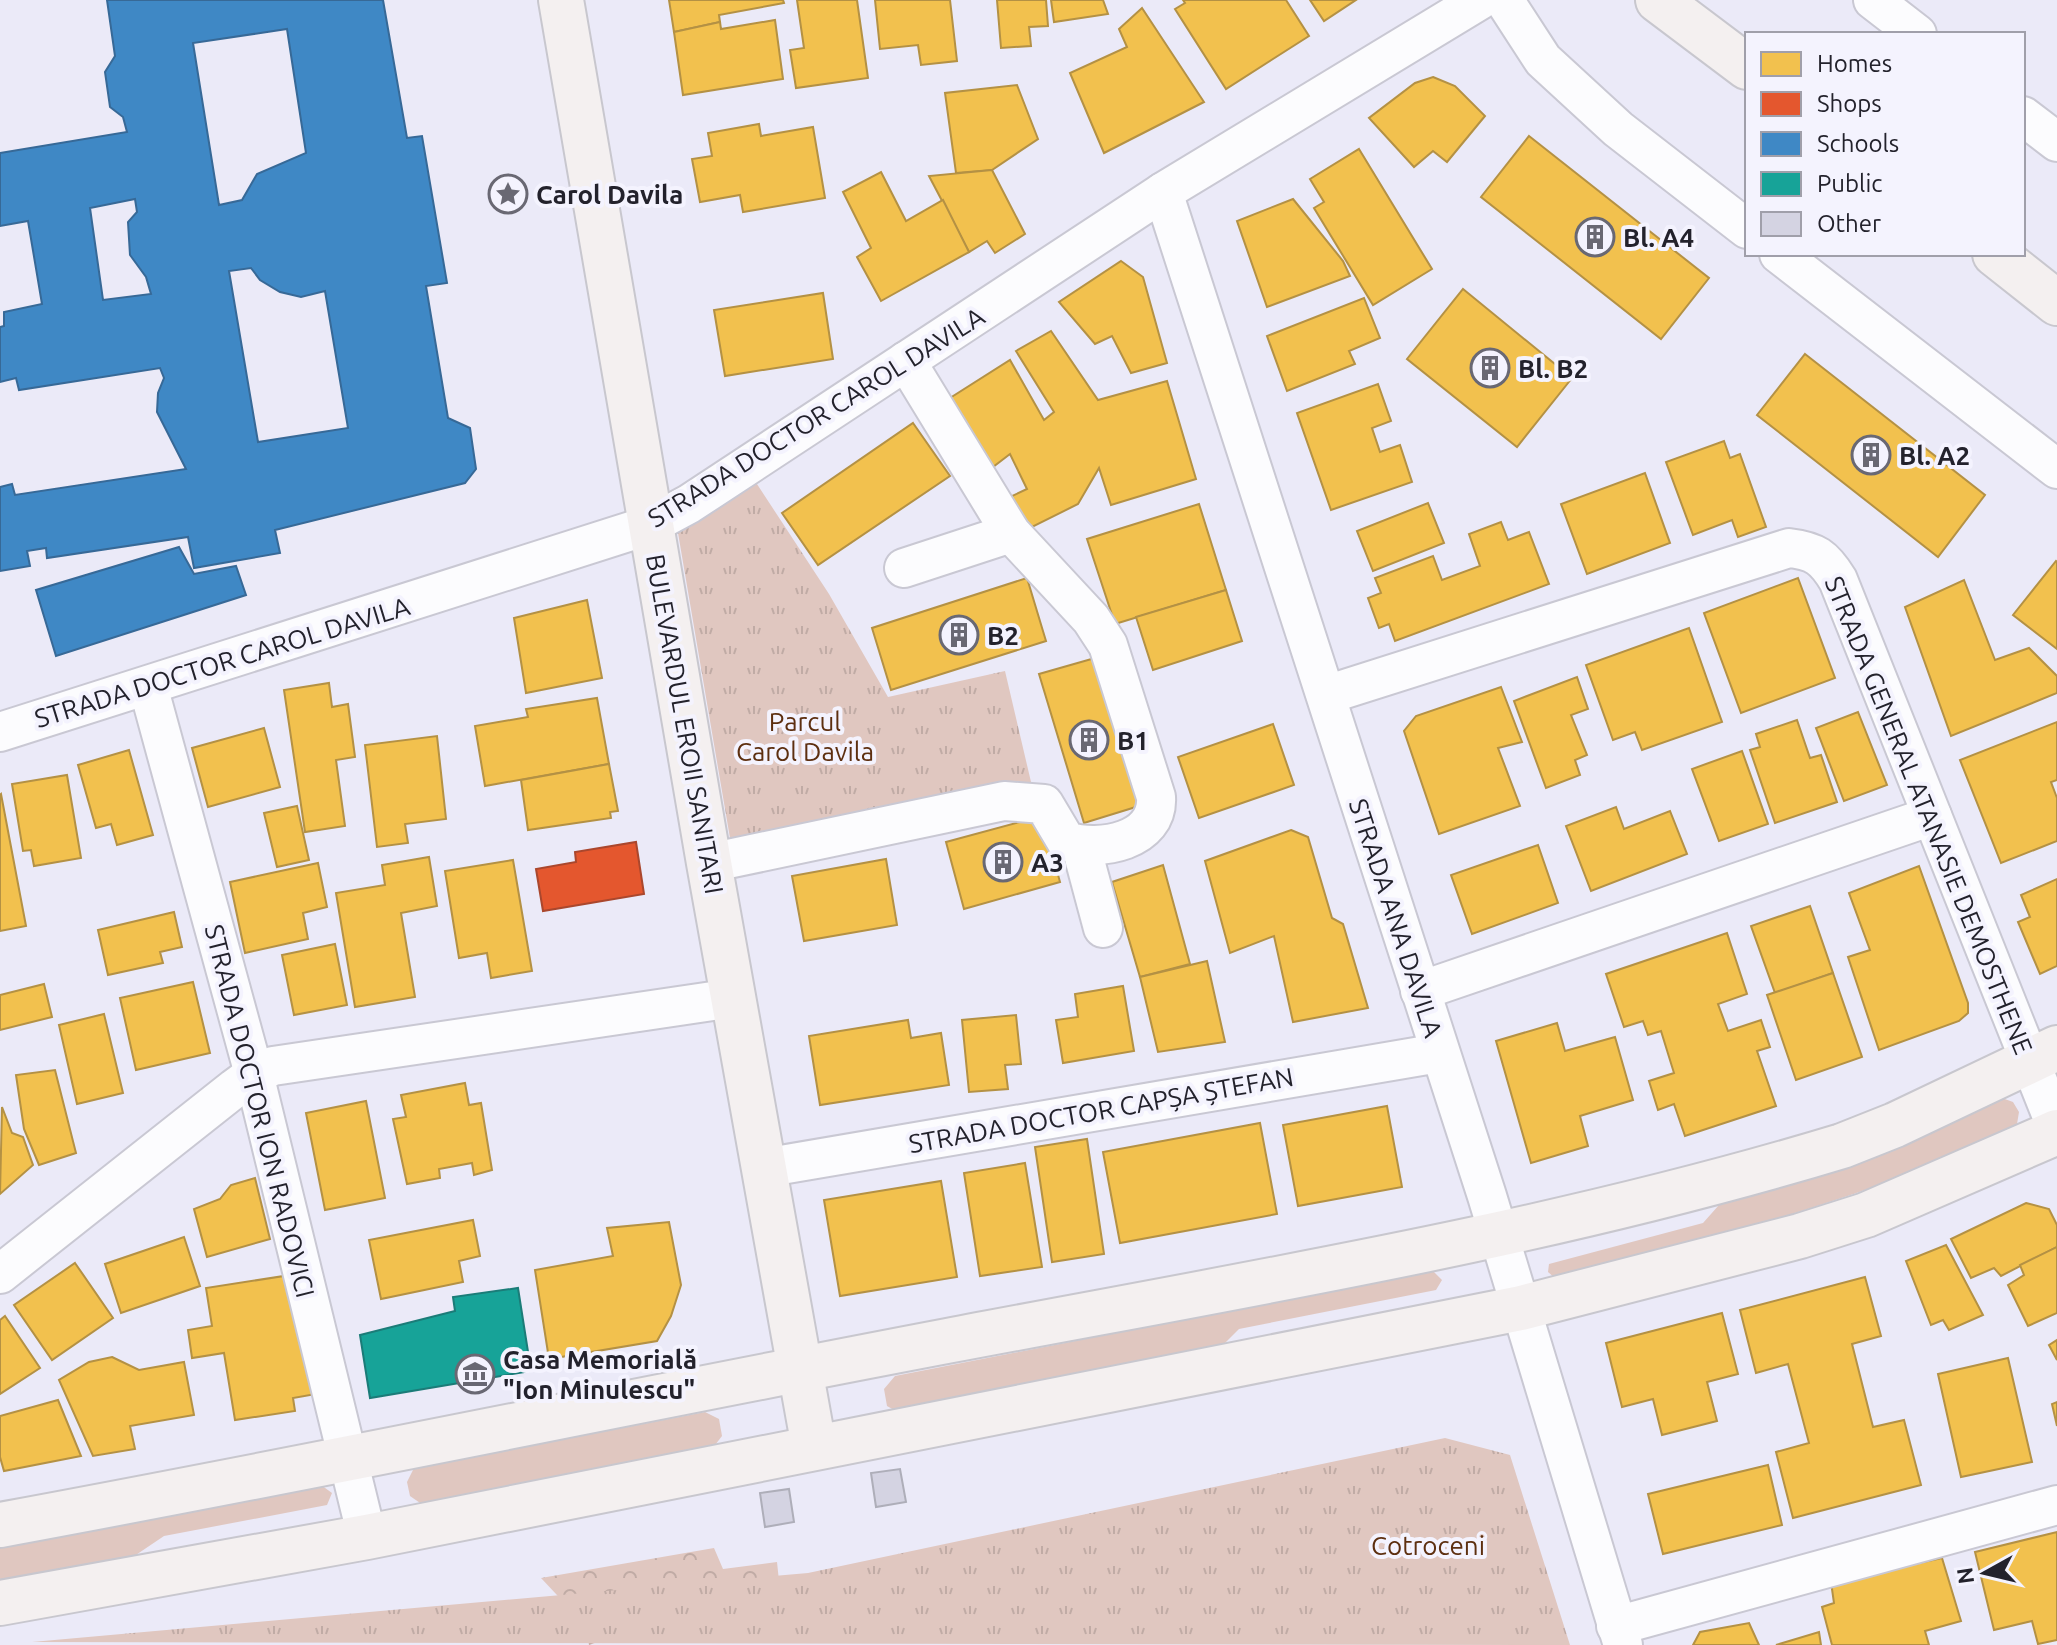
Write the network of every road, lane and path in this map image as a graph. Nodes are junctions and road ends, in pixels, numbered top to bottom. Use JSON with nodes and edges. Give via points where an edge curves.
{"nodes":[{"id":1,"x":561,"y":0,"type":"edge"},
{"id":2,"x":1480,"y":0,"type":"edge"},
{"id":3,"x":1504,"y":0,"type":"edge"},
{"id":4,"x":1658,"y":0,"type":"edge"},
{"id":5,"x":1873,"y":0,"type":"edge"},
{"id":6,"x":1914,"y":32,"type":"edge"},
{"id":7,"x":1745,"y":65,"type":"edge"},
{"id":8,"x":2025,"y":118,"type":"edge"},
{"id":9,"x":2057,"y":142,"type":"edge"},
{"id":10,"x":1163,"y":192,"type":"junction"},
{"id":11,"x":1745,"y":227,"type":"edge"},
{"id":12,"x":1782,"y":256,"type":"edge"},
{"id":13,"x":1998,"y":256,"type":"edge"},
{"id":14,"x":2057,"y":303,"type":"edge"},
{"id":15,"x":906,"y":361,"type":"junction"},
{"id":16,"x":2057,"y":469,"type":"edge"},
{"id":17,"x":650,"y":525,"type":"junction"},
{"id":18,"x":1011,"y":533,"type":"junction"},
{"id":19,"x":904,"y":568,"type":"dead end"},
{"id":20,"x":148,"y":686,"type":"junction"},
{"id":21,"x":1326,"y":695,"type":"junction"},
{"id":22,"x":0,"y":732,"type":"edge"},
{"id":23,"x":1932,"y":816,"type":"junction"},
{"id":24,"x":1081,"y":846,"type":"junction"},
{"id":25,"x":709,"y":863,"type":"junction"},
{"id":26,"x":1103,"y":928,"type":"dead end"},
{"id":27,"x":1420,"y":991,"type":"junction"},
{"id":28,"x":733,"y":998,"type":"junction"},
{"id":29,"x":1439,"y":1053,"type":"junction"},
{"id":30,"x":2043,"y":1056,"type":"edge"},
{"id":31,"x":254,"y":1074,"type":"junction"},
{"id":32,"x":2057,"y":1130,"type":"edge"},
{"id":33,"x":763,"y":1168,"type":"junction"},
{"id":34,"x":1500,"y":1236,"type":"junction"},
{"id":35,"x":0,"y":1274,"type":"edge"},
{"id":36,"x":1521,"y":1308,"type":"junction"},
{"id":37,"x":800,"y":1369,"type":"junction"},
{"id":38,"x":814,"y":1447,"type":"junction"},
{"id":39,"x":350,"y":1460,"type":"junction"},
{"id":40,"x":2057,"y":1505,"type":"edge"},
{"id":41,"x":0,"y":1525,"type":"edge"},
{"id":42,"x":367,"y":1537,"type":"junction"},
{"id":43,"x":0,"y":1603,"type":"edge"},
{"id":44,"x":1619,"y":1635,"type":"edge"}],
"edges":[{"from":1,"to":17,"type":"main road","name":"BULEVARDUL EROII SANITARI"},
{"from":2,"to":10,"type":"street","name":"STRADA DOCTOR CAROL DAVILA"},
{"from":3,"to":11,"type":"street","via":[[1543,60],[1618,129]]},
{"from":4,"to":7,"type":"main road"},
{"from":5,"to":6,"type":"street"},
{"from":8,"to":9,"type":"street"},
{"from":10,"to":15,"type":"street","name":"STRADA DOCTOR CAROL DAVILA"},
{"from":10,"to":21,"type":"street","name":"STRADA ANA DAVILA"},
{"from":12,"to":16,"type":"street"},
{"from":13,"to":14,"type":"main road"},
{"from":15,"to":17,"type":"street","name":"STRADA DOCTOR CAROL DAVILA"},
{"from":15,"to":18,"type":"street"},
{"from":17,"to":20,"type":"street","name":"STRADA DOCTOR CAROL DAVILA"},
{"from":17,"to":25,"type":"main road","name":"BULEVARDUL EROII SANITARI"},
{"from":18,"to":19,"type":"street"},
{"from":18,"to":24,"type":"street","via":[[1091,619],[1108,645],[1156,797],[1151,825],[1135,836]]},
{"from":20,"to":22,"type":"street","name":"STRADA DOCTOR CAROL DAVILA"},
{"from":20,"to":31,"type":"street","name":"STRADA DOCTOR ION RADOVICI"},
{"from":21,"to":23,"type":"street","name":"STRADA GENERAL ATANASIE DEMOSTHENE","via":[[1789,548],[1813,551],[1838,580]]},
{"from":21,"to":27,"type":"street","name":"STRADA ANA DAVILA"},
{"from":23,"to":27,"type":"street"},
{"from":23,"to":30,"type":"street","name":"STRADA GENERAL ATANASIE DEMOSTHENE"},
{"from":24,"to":25,"type":"street","via":[[1066,841],[1044,804],[1022,800]]},
{"from":24,"to":26,"type":"street"},
{"from":25,"to":28,"type":"main road","name":"BULEVARDUL EROII SANITARI"},
{"from":27,"to":29,"type":"street","name":"STRADA ANA DAVILA"},
{"from":28,"to":31,"type":"street","via":[[273,1066]]},
{"from":28,"to":33,"type":"main road","name":"BULEVARDUL EROII SANITARI"},
{"from":29,"to":33,"type":"street","name":"STRADA DOCTOR CAPȘA ȘTEFAN"},
{"from":29,"to":34,"type":"street","name":"STRADA ANA DAVILA"},
{"from":30,"to":32,"type":"street","name":"STRADA GENERAL ATANASIE DEMOSTHENE"},
{"from":30,"to":34,"type":"main road","via":[[1842,1146]]},
{"from":31,"to":35,"type":"street"},
{"from":31,"to":39,"type":"street","name":"STRADA DOCTOR ION RADOVICI"},
{"from":32,"to":36,"type":"main road","via":[[1866,1215]]},
{"from":33,"to":37,"type":"main road","name":"BULEVARDUL EROII SANITARI"},
{"from":34,"to":36,"type":"street","name":"STRADA ANA DAVILA"},
{"from":34,"to":37,"type":"main road"},
{"from":36,"to":38,"type":"main road"},
{"from":36,"to":44,"type":"street","name":"STRADA ANA DAVILA"},
{"from":37,"to":38,"type":"main road","name":"BULEVARDUL EROII SANITARI"},
{"from":37,"to":39,"type":"main road"},
{"from":38,"to":42,"type":"main road"},
{"from":39,"to":41,"type":"main road"},
{"from":39,"to":42,"type":"street","name":"STRADA DOCTOR ION RADOVICI"},
{"from":40,"to":44,"type":"street"},
{"from":42,"to":43,"type":"main road"}]}
